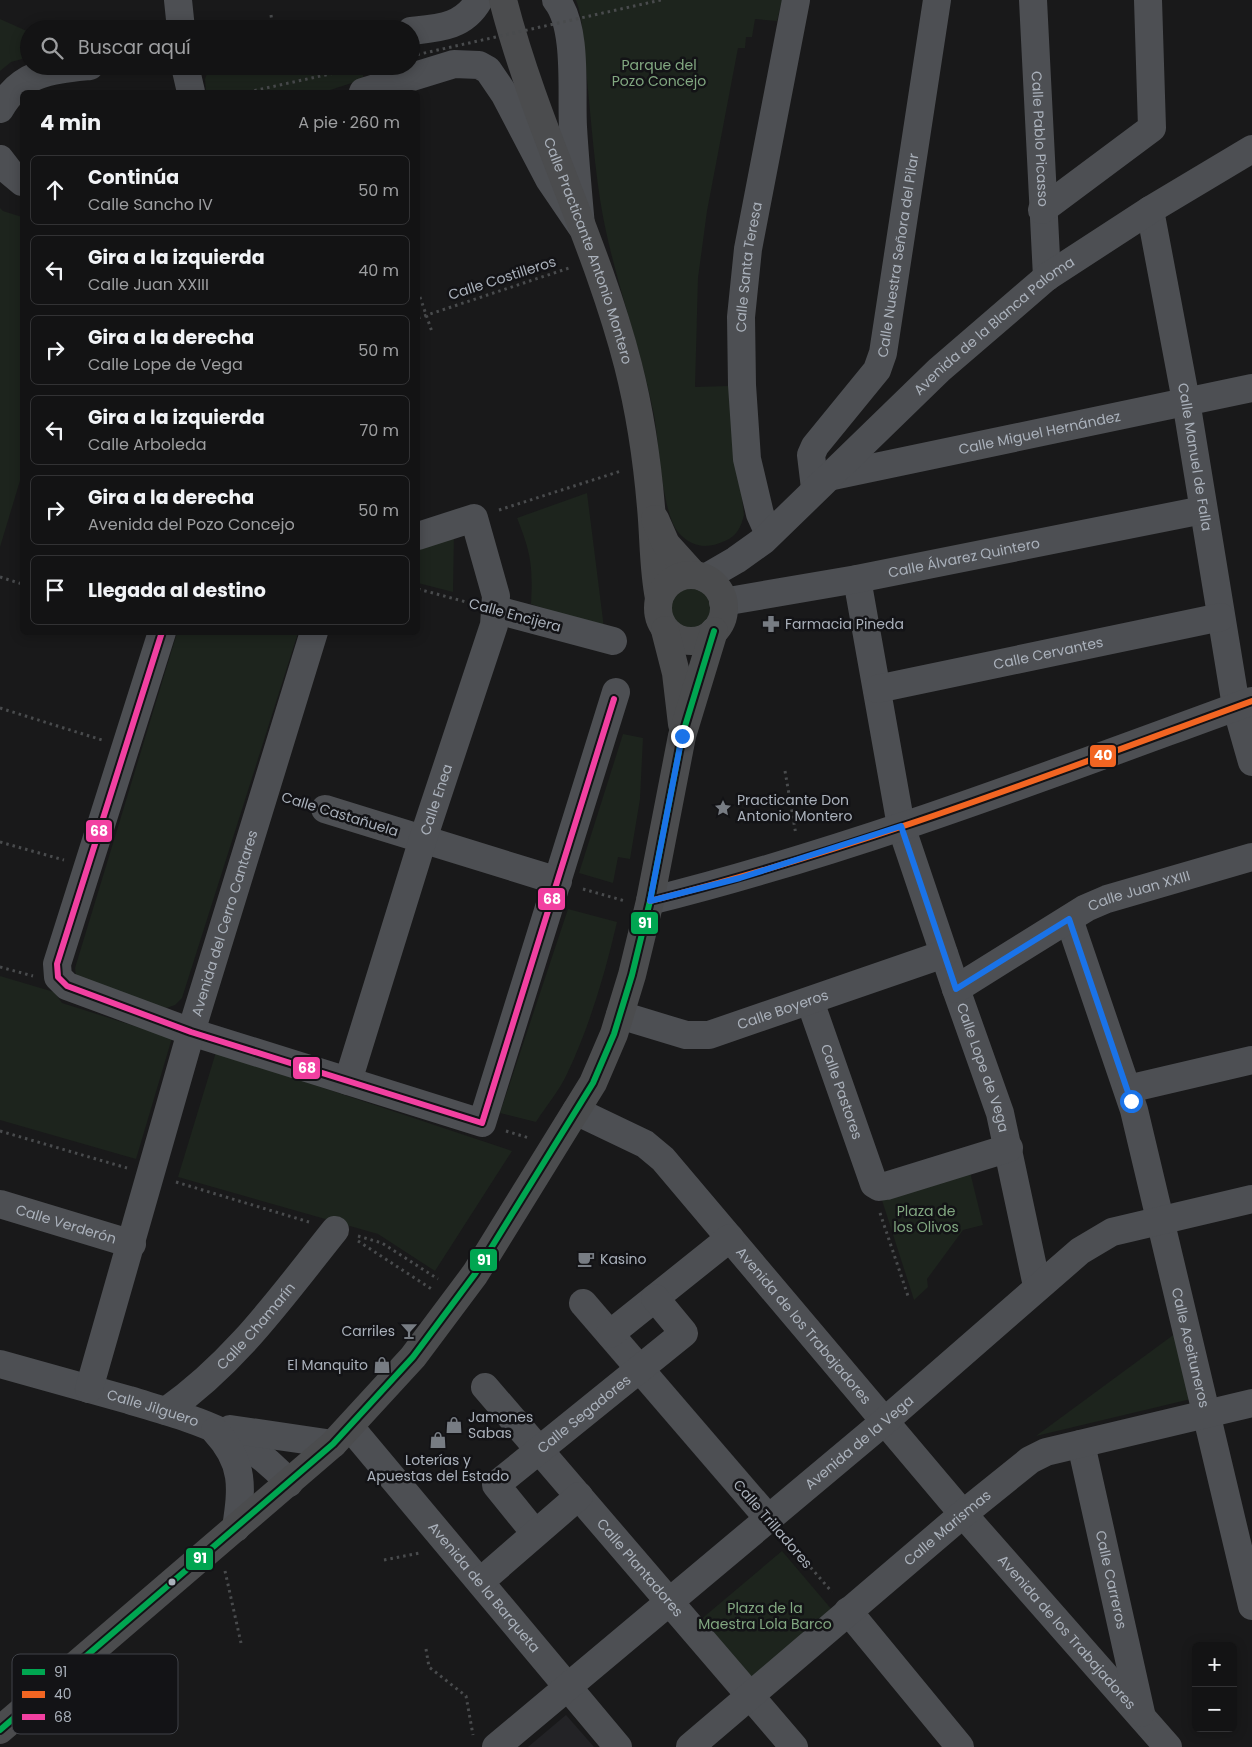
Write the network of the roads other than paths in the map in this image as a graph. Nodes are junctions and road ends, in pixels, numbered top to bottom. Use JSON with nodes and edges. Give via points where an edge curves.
{"nodes":[{"id":1,"x":178,"y":0,"type":"edge"},
{"id":2,"x":504,"y":0,"type":"edge"},
{"id":3,"x":556,"y":0,"type":"edge"},
{"id":4,"x":796,"y":0,"type":"edge"},
{"id":5,"x":937,"y":0,"type":"edge"},
{"id":6,"x":1033,"y":0,"type":"edge"},
{"id":7,"x":1148,"y":0,"type":"edge"},
{"id":8,"x":477,"y":1,"type":"edge"},
{"id":9,"x":180,"y":20,"type":"edge"},
{"id":10,"x":420,"y":30,"type":"edge"},
{"id":11,"x":420,"y":74,"type":"edge"},
{"id":12,"x":42,"y":75,"type":"edge"},
{"id":13,"x":187,"y":75,"type":"edge"},
{"id":14,"x":416,"y":75,"type":"edge"},
{"id":15,"x":190,"y":90,"type":"edge"},
{"id":16,"x":369,"y":90,"type":"edge"},
{"id":17,"x":0,"y":109,"type":"edge"},
{"id":18,"x":1252,"y":149,"type":"edge"},
{"id":19,"x":0,"y":158,"type":"edge"},
{"id":20,"x":20,"y":180,"type":"edge"},
{"id":21,"x":1042,"y":210,"type":"junction"},
{"id":22,"x":1150,"y":210,"type":"junction"},
{"id":23,"x":581,"y":226,"type":"junction"},
{"id":24,"x":1047,"y":277,"type":"junction"},
{"id":25,"x":1252,"y":388,"type":"edge"},
{"id":26,"x":1186,"y":401,"type":"junction"},
{"id":27,"x":821,"y":483,"type":"junction"},
{"id":28,"x":652,"y":508,"type":"junction"},
{"id":29,"x":1202,"y":510,"type":"junction"},
{"id":30,"x":420,"y":535,"type":"edge"},
{"id":31,"x":767,"y":537,"type":"junction"},
{"id":32,"x":699,"y":577,"type":"junction"},
{"id":33,"x":856,"y":579,"type":"junction"},
{"id":34,"x":659,"y":598,"type":"junction"},
{"id":35,"x":724,"y":602,"type":"junction"},
{"id":36,"x":497,"y":610,"type":"junction"},
{"id":37,"x":1221,"y":617,"type":"junction"},
{"id":38,"x":665,"y":630,"type":"junction"},
{"id":39,"x":714,"y":631,"type":"junction"},
{"id":40,"x":161,"y":635,"type":"edge"},
{"id":41,"x":313,"y":635,"type":"edge"},
{"id":42,"x":613,"y":641,"type":"dead end"},
{"id":43,"x":877,"y":689,"type":"junction"},
{"id":44,"x":616,"y":692,"type":"dead end"},
{"id":45,"x":1244,"y":704,"type":"edge"},
{"id":46,"x":682,"y":736,"type":"junction"},
{"id":47,"x":1252,"y":762,"type":"edge"},
{"id":48,"x":325,"y":809,"type":"dead end"},
{"id":49,"x":901,"y":826,"type":"junction"},
{"id":50,"x":423,"y":839,"type":"junction"},
{"id":51,"x":1252,"y":857,"type":"edge"},
{"id":52,"x":558,"y":881,"type":"junction"},
{"id":53,"x":649,"y":904,"type":"junction"},
{"id":54,"x":1069,"y":919,"type":"junction"},
{"id":55,"x":944,"y":954,"type":"junction"},
{"id":56,"x":956,"y":989,"type":"junction"},
{"id":57,"x":810,"y":1001,"type":"junction"},
{"id":58,"x":620,"y":1015,"type":"junction"},
{"id":59,"x":191,"y":1032,"type":"junction"},
{"id":60,"x":1252,"y":1060,"type":"edge"},
{"id":61,"x":348,"y":1081,"type":"junction"},
{"id":62,"x":1128,"y":1089,"type":"junction"},
{"id":63,"x":576,"y":1111,"type":"junction"},
{"id":64,"x":1009,"y":1148,"type":"junction"},
{"id":65,"x":1252,"y":1199,"type":"edge"},
{"id":66,"x":0,"y":1204,"type":"edge"},
{"id":67,"x":1159,"y":1221,"type":"junction"},
{"id":68,"x":340,"y":1231,"type":"road end"},
{"id":69,"x":730,"y":1238,"type":"junction"},
{"id":70,"x":132,"y":1244,"type":"junction"},
{"id":71,"x":1037,"y":1286,"type":"junction"},
{"id":72,"x":655,"y":1298,"type":"junction"},
{"id":73,"x":583,"y":1303,"type":"dead end"},
{"id":74,"x":610,"y":1334,"type":"junction"},
{"id":75,"x":0,"y":1364,"type":"edge"},
{"id":76,"x":640,"y":1369,"type":"junction"},
{"id":77,"x":485,"y":1387,"type":"dead end"},
{"id":78,"x":89,"y":1389,"type":"junction"},
{"id":79,"x":1252,"y":1403,"type":"edge"},
{"id":80,"x":166,"y":1411,"type":"junction"},
{"id":81,"x":1205,"y":1414,"type":"junction"},
{"id":82,"x":885,"y":1421,"type":"junction"},
{"id":83,"x":209,"y":1424,"type":"junction"},
{"id":84,"x":341,"y":1436,"type":"junction"},
{"id":85,"x":1080,"y":1444,"type":"junction"},
{"id":86,"x":540,"y":1450,"type":"junction"},
{"id":87,"x":289,"y":1483,"type":"junction"},
{"id":88,"x":579,"y":1496,"type":"junction"},
{"id":89,"x":963,"y":1514,"type":"junction"},
{"id":90,"x":768,"y":1518,"type":"junction"},
{"id":91,"x":535,"y":1532,"type":"junction"},
{"id":92,"x":227,"y":1536,"type":"junction"},
{"id":93,"x":480,"y":1581,"type":"junction"},
{"id":94,"x":669,"y":1601,"type":"junction"},
{"id":95,"x":1252,"y":1606,"type":"edge"},
{"id":96,"x":848,"y":1612,"type":"junction"},
{"id":97,"x":89,"y":1654,"type":"edge"},
{"id":98,"x":567,"y":1686,"type":"junction"},
{"id":99,"x":750,"y":1696,"type":"junction"},
{"id":100,"x":1141,"y":1715,"type":"junction"},
{"id":101,"x":12,"y":1720,"type":"edge"},
{"id":102,"x":0,"y":1730,"type":"edge"},
{"id":103,"x":485,"y":1743,"type":"edge"},
{"id":104,"x":618,"y":1747,"type":"edge"},
{"id":105,"x":690,"y":1747,"type":"edge"},
{"id":106,"x":794,"y":1747,"type":"edge"},
{"id":107,"x":960,"y":1747,"type":"edge"},
{"id":108,"x":1168,"y":1747,"type":"edge"}],
"edges":[{"from":1,"to":9,"type":"street"},
{"from":2,"to":23,"type":"main road","name":"Calle Practicante Antonio Montero","via":[[516,47]]},
{"from":3,"to":23,"type":"street","via":[[566,21],[570,44]]},
{"from":4,"to":31,"type":"street","name":"Calle Santa Teresa","via":[[748,249],[741,317],[747,459]]},
{"from":5,"to":27,"type":"street","name":"Calle Nuestra Señora del Pilar","via":[[883,354],[877,370],[815,446],[811,455]]},
{"from":6,"to":21,"type":"street","name":"Calle Pablo Picasso"},
{"from":7,"to":21,"type":"street","via":[[1152,128]]},
{"from":8,"to":10,"type":"street","via":[[466,17],[456,24]]},
{"from":11,"to":23,"type":"street","via":[[467,63],[479,65],[495,77],[549,179]]},
{"from":12,"to":17,"type":"street","via":[[24,81],[9,93]]},
{"from":13,"to":15,"type":"street"},
{"from":14,"to":16,"type":"street"},
{"from":18,"to":22,"type":"street","name":"Avenida de la Blanca Paloma"},
{"from":19,"to":20,"type":"street"},
{"from":21,"to":24,"type":"street","name":"Calle Pablo Picasso"},
{"from":22,"to":24,"type":"street","name":"Avenida de la Blanca Paloma"},
{"from":22,"to":26,"type":"street","name":"Calle Manuel de Falla"},
{"from":23,"to":28,"type":"main road","name":"Calle Practicante Antonio Montero","via":[[618,330],[636,396]]},
{"from":24,"to":27,"type":"street","name":"Avenida de la Blanca Paloma","via":[[969,343]]},
{"from":25,"to":26,"type":"street","name":"Calle Miguel Hernández"},
{"from":26,"to":27,"type":"street","name":"Calle Miguel Hernández"},
{"from":26,"to":29,"type":"street","name":"Calle Manuel de Falla"},
{"from":27,"to":31,"type":"street","name":"Avenida de la Blanca Paloma"},
{"from":28,"to":32,"type":"main road","name":"Calle Practicante Antonio Montero","via":[[666,544]]},
{"from":28,"to":34,"type":"main road","name":"Calle Practicante Antonio Montero"},
{"from":29,"to":33,"type":"street","name":"Calle Álvarez Quintero"},
{"from":29,"to":37,"type":"street","name":"Calle Manuel de Falla"},
{"from":30,"to":36,"type":"street","name":"Calle Enea","via":[[474,518]]},
{"from":31,"to":32,"type":"street","name":"Avenida de la Blanca Paloma","via":[[736,560]]},
{"from":31,"to":35,"type":"street","name":"Avenida de la Blanca Paloma"},
{"from":32,"to":34,"type":"main road","via":[[684,576],[673,580]]},
{"from":32,"to":35,"type":"main road","via":[[717,588]]},
{"from":33,"to":35,"type":"street","name":"Calle Álvarez Quintero"},
{"from":33,"to":43,"type":"street","name":"Calle Lope de Vega"},
{"from":34,"to":38,"type":"main road","via":[[660,620]]},
{"from":35,"to":39,"type":"main road","via":[[721,623]]},
{"from":36,"to":42,"type":"street","name":"Calle Encijera"},
{"from":36,"to":50,"type":"street","name":"Calle Enea"},
{"from":37,"to":43,"type":"street","name":"Calle Cervantes"},
{"from":37,"to":45,"type":"street","name":"Calle Manuel de Falla"},
{"from":38,"to":39,"type":"main road","via":[[684,641],[696,641]]},
{"from":38,"to":46,"type":"main road","via":[[680,695]]},
{"from":39,"to":46,"type":"main road"},
{"from":40,"to":59,"type":"street","via":[[57,964],[58,977],[67,986]]},
{"from":41,"to":59,"type":"street","name":"Avenida del Cerro Cantares"},
{"from":43,"to":49,"type":"street","name":"Calle Lope de Vega"},
{"from":44,"to":52,"type":"street"},
{"from":45,"to":47,"type":"street","name":"Calle Manuel de Falla"},
{"from":45,"to":49,"type":"street"},
{"from":46,"to":53,"type":"main road"},
{"from":48,"to":50,"type":"street","name":"Calle Castañuela"},
{"from":49,"to":53,"type":"street"},
{"from":49,"to":55,"type":"street","name":"Calle Lope de Vega"},
{"from":50,"to":52,"type":"street","name":"Calle Castañuela"},
{"from":50,"to":61,"type":"street","name":"Calle Enea"},
{"from":51,"to":54,"type":"street","name":"Calle Juan XXIII","via":[[1125,892],[1086,908]]},
{"from":52,"to":61,"type":"street","via":[[482,1123]]},
{"from":53,"to":58,"type":"main road"},
{"from":54,"to":56,"type":"street","name":"Calle Juan XXIII"},
{"from":54,"to":62,"type":"street","name":"Calle Aceituneros"},
{"from":55,"to":56,"type":"street","name":"Calle Lope de Vega"},
{"from":55,"to":57,"type":"street","name":"Calle Boyeros"},
{"from":56,"to":64,"type":"street","name":"Calle Lope de Vega","via":[[1000,1112]]},
{"from":57,"to":58,"type":"street","name":"Calle Boyeros","via":[[703,1035],[679,1034]]},
{"from":57,"to":64,"type":"street","name":"Calle Pastores","via":[[877,1185]]},
{"from":58,"to":63,"type":"main road","via":[[593,1083]]},
{"from":59,"to":61,"type":"street"},
{"from":59,"to":70,"type":"street","name":"Avenida del Cerro Cantares"},
{"from":60,"to":62,"type":"street"},
{"from":62,"to":67,"type":"street","name":"Calle Aceituneros"},
{"from":63,"to":69,"type":"street","name":"Avenida de los Trabajadores","via":[[654,1150]]},
{"from":63,"to":84,"type":"main road","via":[[457,1299],[413,1357]]},
{"from":64,"to":71,"type":"street","name":"Calle Lope de Vega"},
{"from":65,"to":67,"type":"street","name":"Avenida de la Vega"},
{"from":66,"to":70,"type":"street","name":"Calle Verderón"},
{"from":67,"to":71,"type":"street","name":"Avenida de la Vega","via":[[1112,1232],[1095,1240]]},
{"from":67,"to":81,"type":"street","name":"Calle Aceituneros"},
{"from":68,"to":80,"type":"street","name":"Calle Chamarín","via":[[228,1360]]},
{"from":69,"to":72,"type":"street"},
{"from":69,"to":82,"type":"street","name":"Avenida de los Trabajadores"},
{"from":70,"to":78,"type":"street","name":"Avenida del Cerro Cantares"},
{"from":71,"to":82,"type":"street","name":"Avenida de la Vega"},
{"from":72,"to":74,"type":"street"},
{"from":72,"to":76,"type":"street","name":"Calle Segadores","via":[[684,1333]]},
{"from":73,"to":74,"type":"street","name":"Calle Trilladores"},
{"from":74,"to":76,"type":"street","name":"Calle Trilladores"},
{"from":75,"to":78,"type":"street","name":"Calle Jilguero"},
{"from":76,"to":86,"type":"street","name":"Calle Segadores"},
{"from":76,"to":90,"type":"street","name":"Calle Trilladores"},
{"from":77,"to":86,"type":"street","name":"Calle Plantadores"},
{"from":78,"to":80,"type":"street","name":"Calle Jilguero"},
{"from":79,"to":81,"type":"street","name":"Calle Marismas"},
{"from":80,"to":83,"type":"street","name":"Calle Jilguero"},
{"from":81,"to":85,"type":"street","name":"Calle Marismas"},
{"from":81,"to":95,"type":"street","name":"Calle Aceituneros"},
{"from":82,"to":89,"type":"street","name":"Avenida de los Trabajadores"},
{"from":82,"to":90,"type":"street","name":"Avenida de la Vega"},
{"from":83,"to":84,"type":"street","via":[[268,1436]]},
{"from":83,"to":87,"type":"street","name":"Calle Jilguero","via":[[250,1446]]},
{"from":83,"to":92,"type":"street","via":[[234,1455],[241,1484]]},
{"from":84,"to":87,"type":"main road"},
{"from":84,"to":93,"type":"street","name":"Avenida de la Barqueta","via":[[451,1546]]},
{"from":85,"to":89,"type":"street","name":"Calle Marismas","via":[[1046,1452],[1030,1460]]},
{"from":85,"to":100,"type":"street","name":"Calle Carreros"},
{"from":86,"to":88,"type":"street","name":"Calle Plantadores"},
{"from":86,"to":91,"type":"street","name":"Calle Segadores","via":[[496,1485]]},
{"from":87,"to":92,"type":"main road"},
{"from":88,"to":91,"type":"street"},
{"from":88,"to":94,"type":"street","name":"Calle Plantadores"},
{"from":89,"to":96,"type":"street","name":"Calle Marismas"},
{"from":89,"to":100,"type":"street","name":"Avenida de los Trabajadores"},
{"from":90,"to":94,"type":"street","name":"Avenida de la Vega"},
{"from":91,"to":93,"type":"street"},
{"from":92,"to":97,"type":"main road"},
{"from":93,"to":98,"type":"street","name":"Avenida de la Barqueta"},
{"from":94,"to":98,"type":"street","name":"Avenida de la Vega"},
{"from":94,"to":99,"type":"street","name":"Calle Plantadores"},
{"from":96,"to":99,"type":"street","name":"Calle Marismas"},
{"from":96,"to":107,"type":"street"},
{"from":98,"to":103,"type":"street","name":"Avenida de la Vega"},
{"from":98,"to":104,"type":"street","name":"Avenida de la Barqueta"},
{"from":99,"to":105,"type":"street","name":"Calle Marismas"},
{"from":99,"to":106,"type":"street","name":"Calle Plantadores"},
{"from":100,"to":108,"type":"street","name":"Avenida de los Trabajadores"},
{"from":101,"to":102,"type":"main road"}]}
